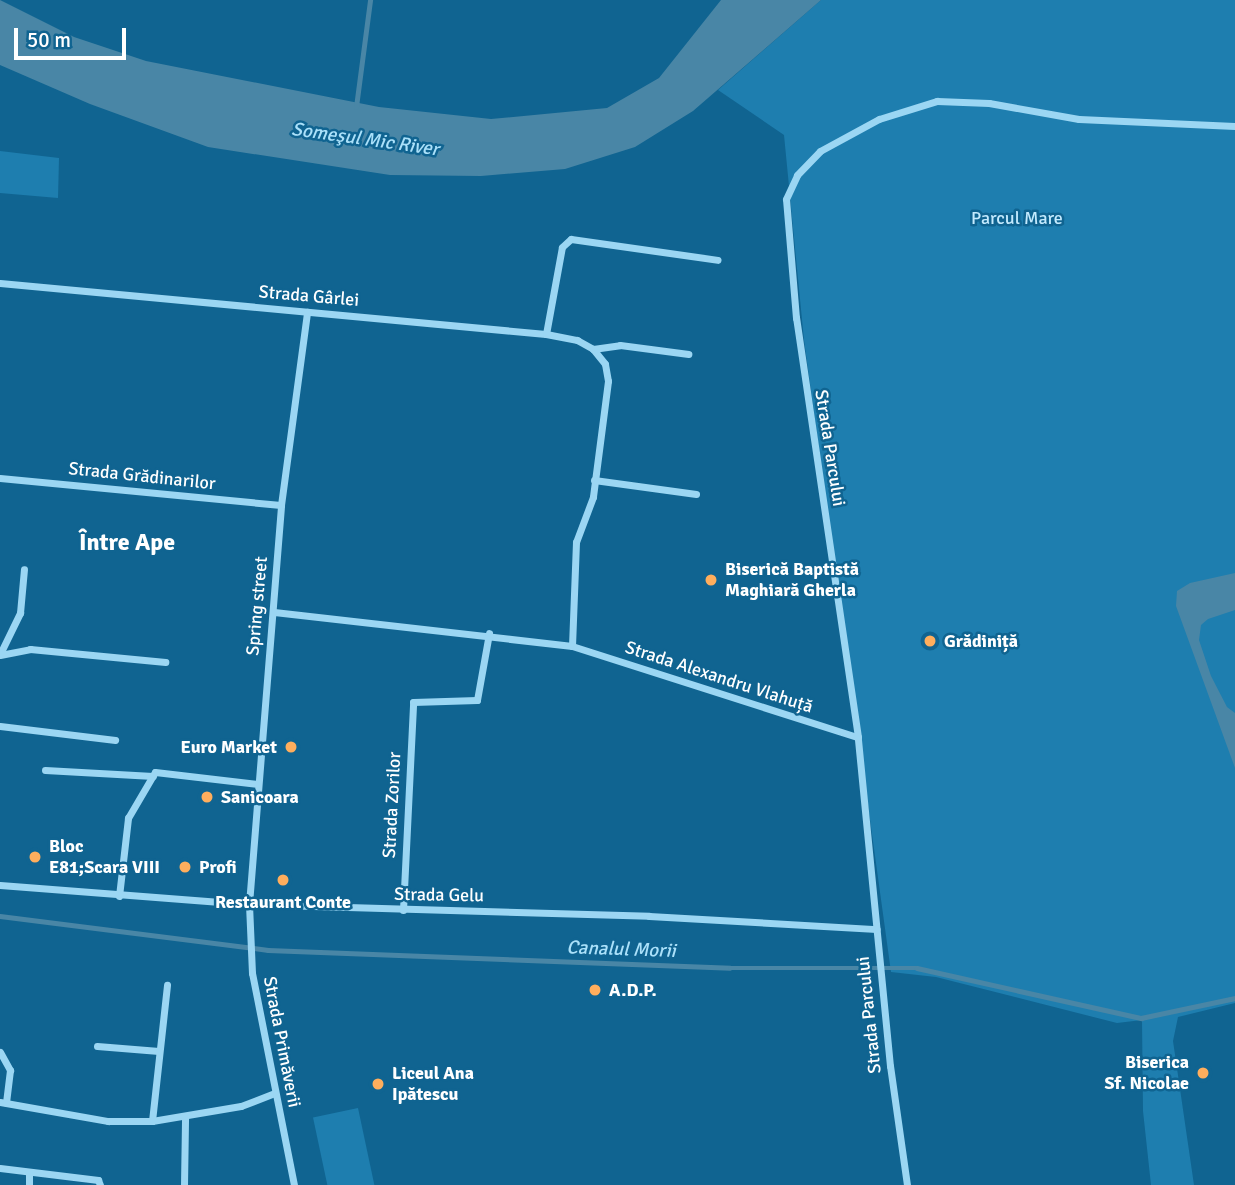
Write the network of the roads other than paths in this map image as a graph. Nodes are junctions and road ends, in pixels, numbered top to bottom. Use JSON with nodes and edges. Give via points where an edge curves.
{"nodes":[{"id":1,"x":1235,"y":126,"type":"edge"},
{"id":2,"x":718,"y":260,"type":"dead end"},
{"id":3,"x":0,"y":283,"type":"edge"},
{"id":4,"x":307,"y":312,"type":"junction"},
{"id":5,"x":546,"y":334,"type":"junction"},
{"id":6,"x":593,"y":349,"type":"junction"},
{"id":7,"x":688,"y":354,"type":"dead end"},
{"id":8,"x":0,"y":478,"type":"edge"},
{"id":9,"x":594,"y":480,"type":"junction"},
{"id":10,"x":696,"y":494,"type":"dead end"},
{"id":11,"x":281,"y":505,"type":"junction"},
{"id":12,"x":24,"y":569,"type":"dead end"},
{"id":13,"x":274,"y":612,"type":"junction"},
{"id":14,"x":489,"y":633,"type":"junction"},
{"id":15,"x":572,"y":646,"type":"junction"},
{"id":16,"x":0,"y":654,"type":"edge"},
{"id":17,"x":165,"y":662,"type":"dead end"},
{"id":18,"x":0,"y":726,"type":"edge"},
{"id":19,"x":858,"y":737,"type":"junction"},
{"id":20,"x":115,"y":740,"type":"dead end"},
{"id":21,"x":45,"y":771,"type":"dead end"},
{"id":22,"x":153,"y":776,"type":"junction"},
{"id":23,"x":257,"y":784,"type":"junction"},
{"id":24,"x":0,"y":886,"type":"edge"},
{"id":25,"x":119,"y":895,"type":"junction"},
{"id":26,"x":249,"y":904,"type":"junction"},
{"id":27,"x":403,"y":910,"type":"junction"},
{"id":28,"x":877,"y":929,"type":"junction"},
{"id":29,"x":167,"y":985,"type":"dead end"},
{"id":30,"x":97,"y":1046,"type":"dead end"},
{"id":31,"x":159,"y":1051,"type":"junction"},
{"id":32,"x":0,"y":1052,"type":"edge"},
{"id":33,"x":275,"y":1093,"type":"junction"},
{"id":34,"x":3,"y":1102,"type":"edge"},
{"id":35,"x":185,"y":1118,"type":"junction"},
{"id":36,"x":152,"y":1121,"type":"junction"},
{"id":37,"x":0,"y":1168,"type":"edge"},
{"id":38,"x":29,"y":1171,"type":"junction"},
{"id":39,"x":29,"y":1185,"type":"edge"},
{"id":40,"x":100,"y":1185,"type":"edge"},
{"id":41,"x":184,"y":1185,"type":"edge"},
{"id":42,"x":294,"y":1185,"type":"edge"},
{"id":43,"x":907,"y":1185,"type":"edge"}],
"edges":[{"from":1,"to":19,"type":"street","name":"Strada Parcului","via":[[1080,119],[989,103],[937,101],[850,133],[820,151],[797,175],[786,199],[796,320]]},
{"from":2,"to":5,"type":"street","via":[[571,239],[562,247]]},
{"from":3,"to":4,"type":"street","name":"Strada Gârlei"},
{"from":4,"to":5,"type":"street","name":"Strada Gârlei"},
{"from":4,"to":11,"type":"street","name":"Spring street"},
{"from":5,"to":6,"type":"street","name":"Strada Gârlei","via":[[577,340]]},
{"from":6,"to":7,"type":"street","via":[[620,345]]},
{"from":6,"to":9,"type":"street","via":[[605,364],[608,381]]},
{"from":8,"to":11,"type":"street","name":"Strada Grădinarilor"},
{"from":9,"to":10,"type":"street"},
{"from":9,"to":15,"type":"street","via":[[593,497],[576,542]]},
{"from":11,"to":13,"type":"street","name":"Spring street"},
{"from":12,"to":16,"type":"street","via":[[20,613]]},
{"from":13,"to":14,"type":"street","name":"Strada Alexandru Vlahuță"},
{"from":13,"to":23,"type":"street","name":"Spring street"},
{"from":14,"to":15,"type":"street","name":"Strada Alexandru Vlahuță"},
{"from":14,"to":27,"type":"street","name":"Strada Zorilor","via":[[477,700],[413,702]]},
{"from":15,"to":19,"type":"street","name":"Strada Alexandru Vlahuță"},
{"from":16,"to":17,"type":"street","via":[[30,649]]},
{"from":18,"to":20,"type":"street"},
{"from":19,"to":28,"type":"street","name":"Strada Parcului"},
{"from":21,"to":22,"type":"street"},
{"from":22,"to":23,"type":"street","via":[[155,772]]},
{"from":22,"to":25,"type":"street","via":[[128,818]]},
{"from":23,"to":26,"type":"street","name":"Spring street"},
{"from":24,"to":25,"type":"street","name":"Strada Gelu"},
{"from":25,"to":26,"type":"street","name":"Strada Gelu"},
{"from":26,"to":27,"type":"street","name":"Strada Gelu"},
{"from":26,"to":33,"type":"street","name":"Strada Primăverii","via":[[252,973]]},
{"from":27,"to":28,"type":"street","name":"Strada Gelu","via":[[649,916]]},
{"from":28,"to":43,"type":"street","name":"Strada Parcului"},
{"from":29,"to":31,"type":"street"},
{"from":30,"to":31,"type":"street"},
{"from":31,"to":36,"type":"street"},
{"from":32,"to":34,"type":"street","via":[[10,1070]]},
{"from":33,"to":35,"type":"street"},
{"from":33,"to":42,"type":"street","name":"Strada Primăverii"},
{"from":34,"to":36,"type":"street","via":[[108,1121]]},
{"from":35,"to":36,"type":"street"},
{"from":35,"to":41,"type":"street"},
{"from":37,"to":38,"type":"street"},
{"from":38,"to":39,"type":"street"},
{"from":38,"to":40,"type":"street","via":[[98,1180]]}]}
